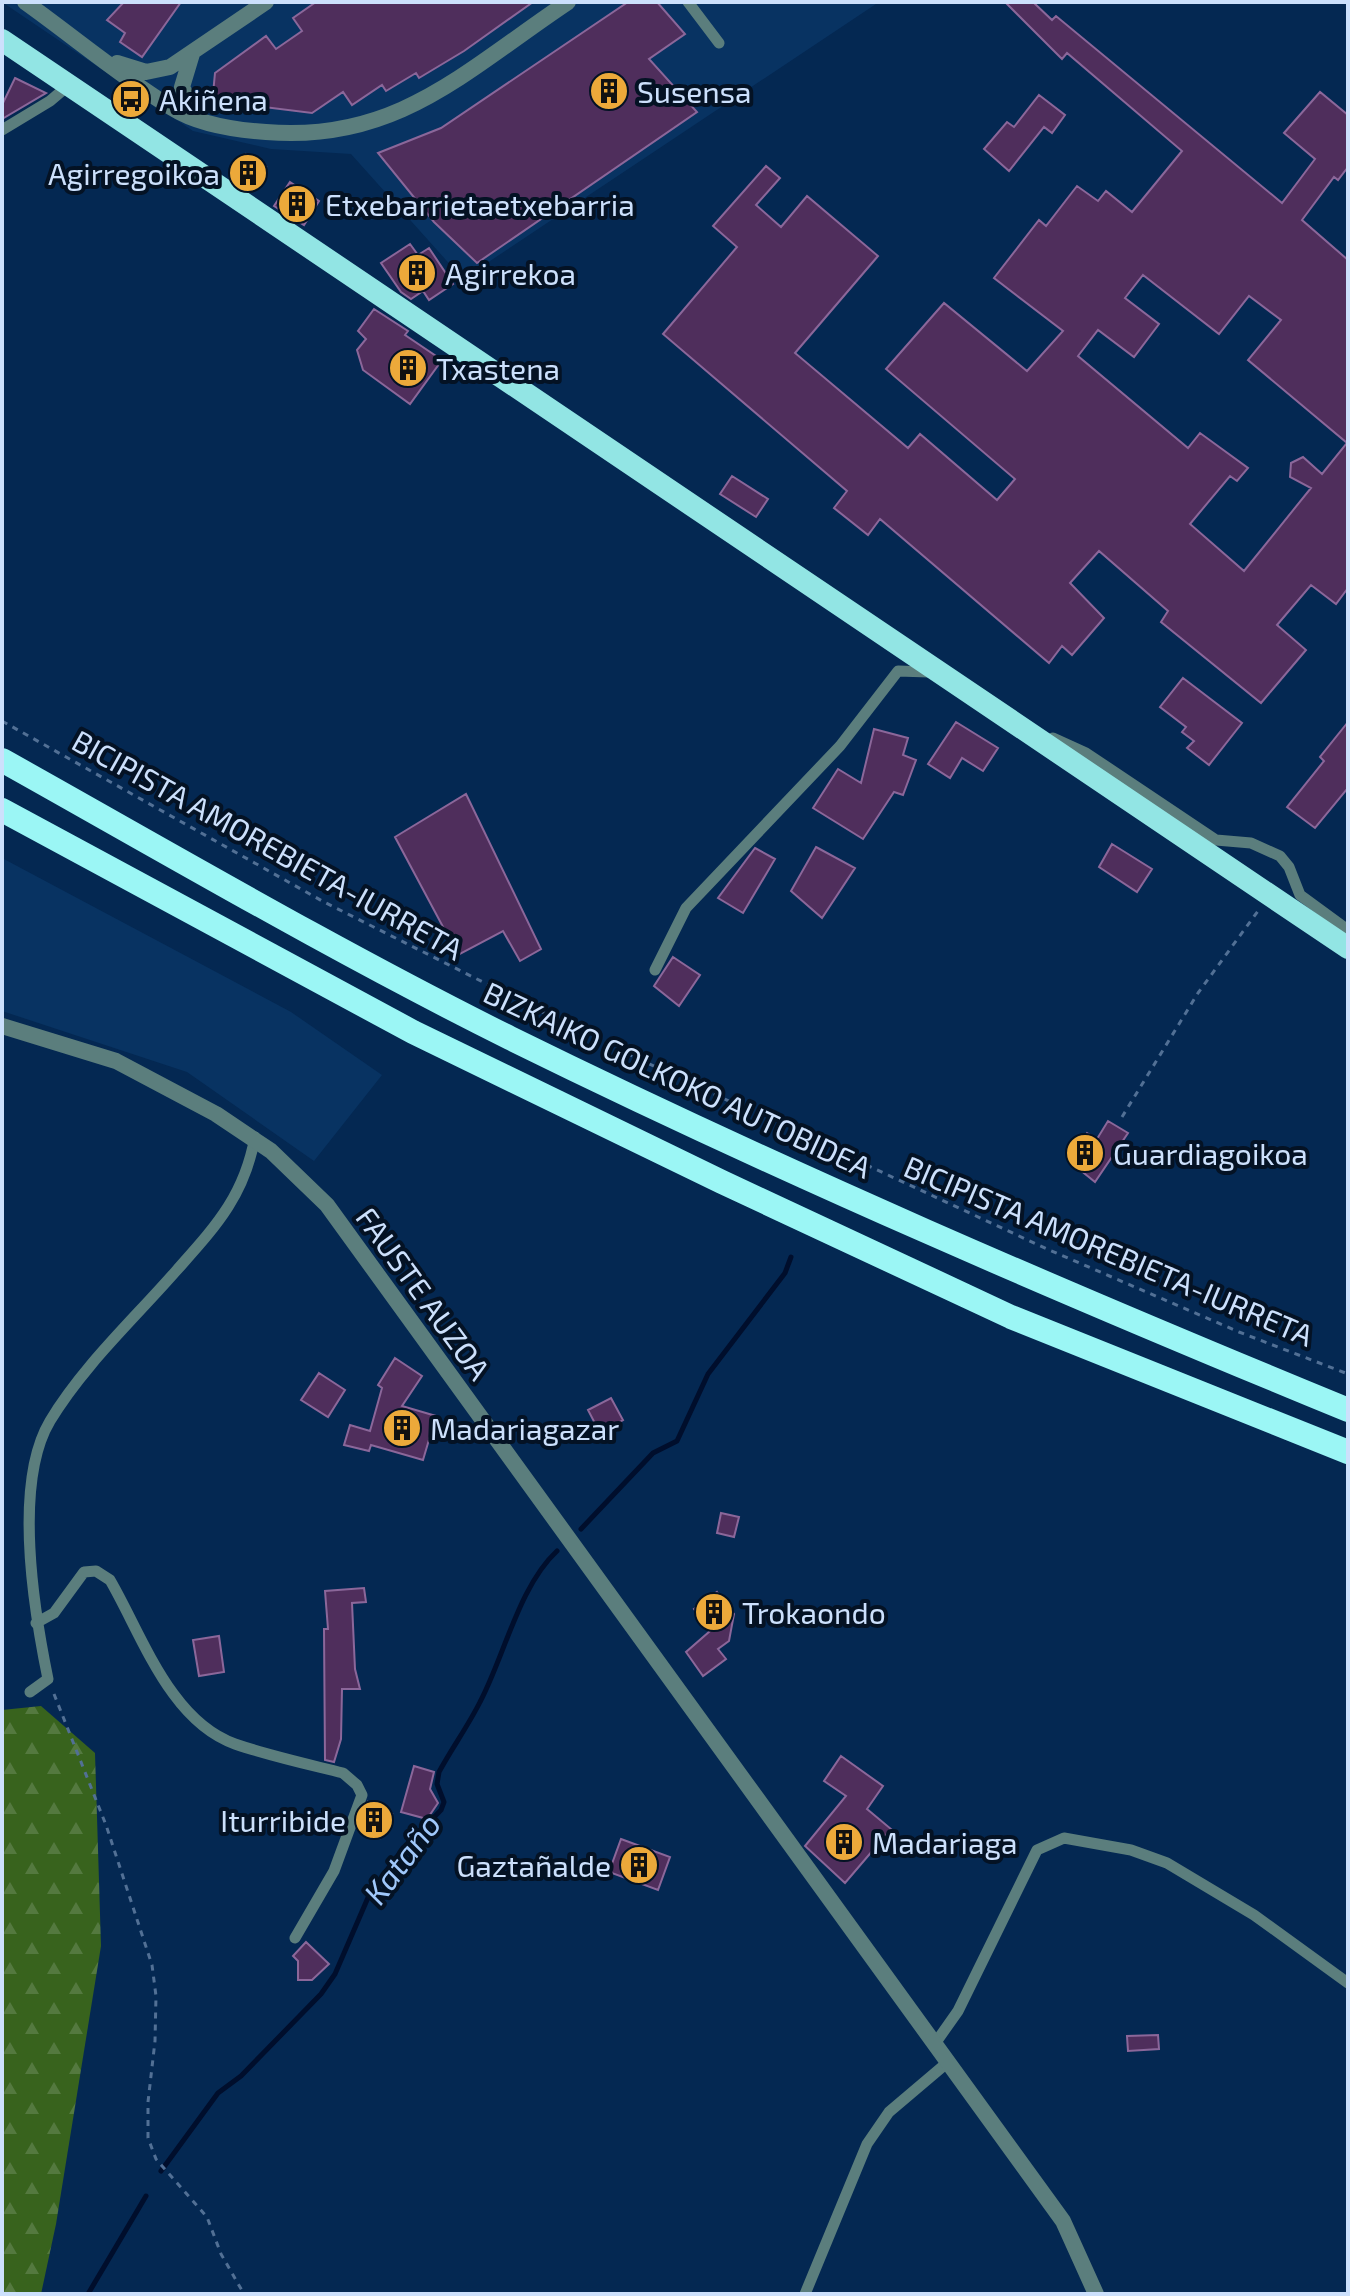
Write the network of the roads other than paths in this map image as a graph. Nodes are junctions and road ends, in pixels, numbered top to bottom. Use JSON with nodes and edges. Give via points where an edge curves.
{"nodes":[{"id":1,"x":25,"y":2,"type":"edge"},
{"id":2,"x":266,"y":2,"type":"edge"},
{"id":3,"x":568,"y":2,"type":"edge"},
{"id":4,"x":688,"y":2,"type":"edge"},
{"id":5,"x":4,"y":32,"type":"edge"},
{"id":6,"x":719,"y":43,"type":"dead end"},
{"id":7,"x":193,"y":52,"type":"junction"},
{"id":8,"x":104,"y":59,"type":"junction"},
{"id":9,"x":70,"y":84,"type":"junction"},
{"id":10,"x":97,"y":101,"type":"junction"},
{"id":11,"x":197,"y":119,"type":"junction"},
{"id":12,"x":2,"y":130,"type":"edge"},
{"id":13,"x":888,"y":637,"type":"junction"},
{"id":14,"x":898,"y":671,"type":"junction"},
{"id":15,"x":946,"y":676,"type":"junction"},
{"id":16,"x":1025,"y":729,"type":"junction"},
{"id":17,"x":2,"y":760,"type":"edge"},
{"id":18,"x":2,"y":810,"type":"edge"},
{"id":19,"x":1348,"y":930,"type":"edge"},
{"id":20,"x":1348,"y":948,"type":"edge"},
{"id":21,"x":655,"y":970,"type":"dead end"},
{"id":22,"x":2,"y":1026,"type":"edge"},
{"id":23,"x":255,"y":1137,"type":"junction"},
{"id":24,"x":1348,"y":1410,"type":"edge"},
{"id":25,"x":1348,"y":1452,"type":"edge"},
{"id":26,"x":36,"y":1623,"type":"junction"},
{"id":27,"x":30,"y":1692,"type":"dead end"},
{"id":28,"x":295,"y":1938,"type":"dead end"},
{"id":29,"x":1348,"y":1983,"type":"edge"},
{"id":30,"x":934,"y":2045,"type":"junction"},
{"id":31,"x":948,"y":2062,"type":"junction"},
{"id":32,"x":805,"y":2294,"type":"edge"},
{"id":33,"x":1096,"y":2294,"type":"edge"}],
"edges":[{"from":1,"to":8,"type":"street"},
{"from":2,"to":7,"type":"street"},
{"from":3,"to":11,"type":"street","via":[[417,105],[348,131],[303,136],[246,131]]},
{"from":4,"to":6,"type":"lane"},
{"from":5,"to":9,"type":"highway"},
{"from":5,"to":10,"type":"highway"},
{"from":7,"to":8,"type":"street","via":[[170,67],[146,72]]},
{"from":7,"to":11,"type":"street","via":[[182,87]]},
{"from":8,"to":11,"type":"street","via":[[174,110]]},
{"from":9,"to":10,"type":"highway"},
{"from":9,"to":12,"type":"lane"},
{"from":10,"to":13,"type":"highway"},
{"from":13,"to":14,"type":"lane"},
{"from":13,"to":15,"type":"highway"},
{"from":14,"to":15,"type":"lane"},
{"from":14,"to":21,"type":"lane","via":[[840,746],[686,908]]},
{"from":15,"to":16,"type":"highway"},
{"from":16,"to":19,"type":"lane","via":[[1086,753],[1216,840],[1251,843],[1280,856],[1300,895]]},
{"from":16,"to":20,"type":"highway"},
{"from":17,"to":24,"type":"highway","name":"BIZKAIKO GOLKOKO AUTOBIDEA","via":[[326,942],[635,1098],[1004,1264]]},
{"from":18,"to":25,"type":"highway","via":[[413,1032],[736,1189],[1011,1317]]},
{"from":22,"to":23,"type":"street","name":"FAUSTE AUZOA","via":[[116,1061]]},
{"from":23,"to":26,"type":"lane","via":[[249,1168],[229,1211],[49,1422],[32,1487]]},
{"from":23,"to":30,"type":"street","name":"FAUSTE AUZOA","via":[[327,1205]]},
{"from":26,"to":27,"type":"lane","via":[[48,1679]]},
{"from":26,"to":28,"type":"lane","via":[[54,1613],[84,1572],[96,1571],[110,1580],[183,1706],[210,1731],[234,1744],[343,1773],[357,1785],[362,1795],[348,1840]]},
{"from":29,"to":30,"type":"lane","via":[[1254,1915],[1167,1863],[1131,1850],[1064,1838],[1037,1850],[958,2011]]},
{"from":30,"to":31,"type":"street","name":"FAUSTE AUZOA"},
{"from":31,"to":32,"type":"lane","via":[[889,2112],[867,2144]]},
{"from":31,"to":33,"type":"street","name":"FAUSTE AUZOA","via":[[1063,2221]]}]}
